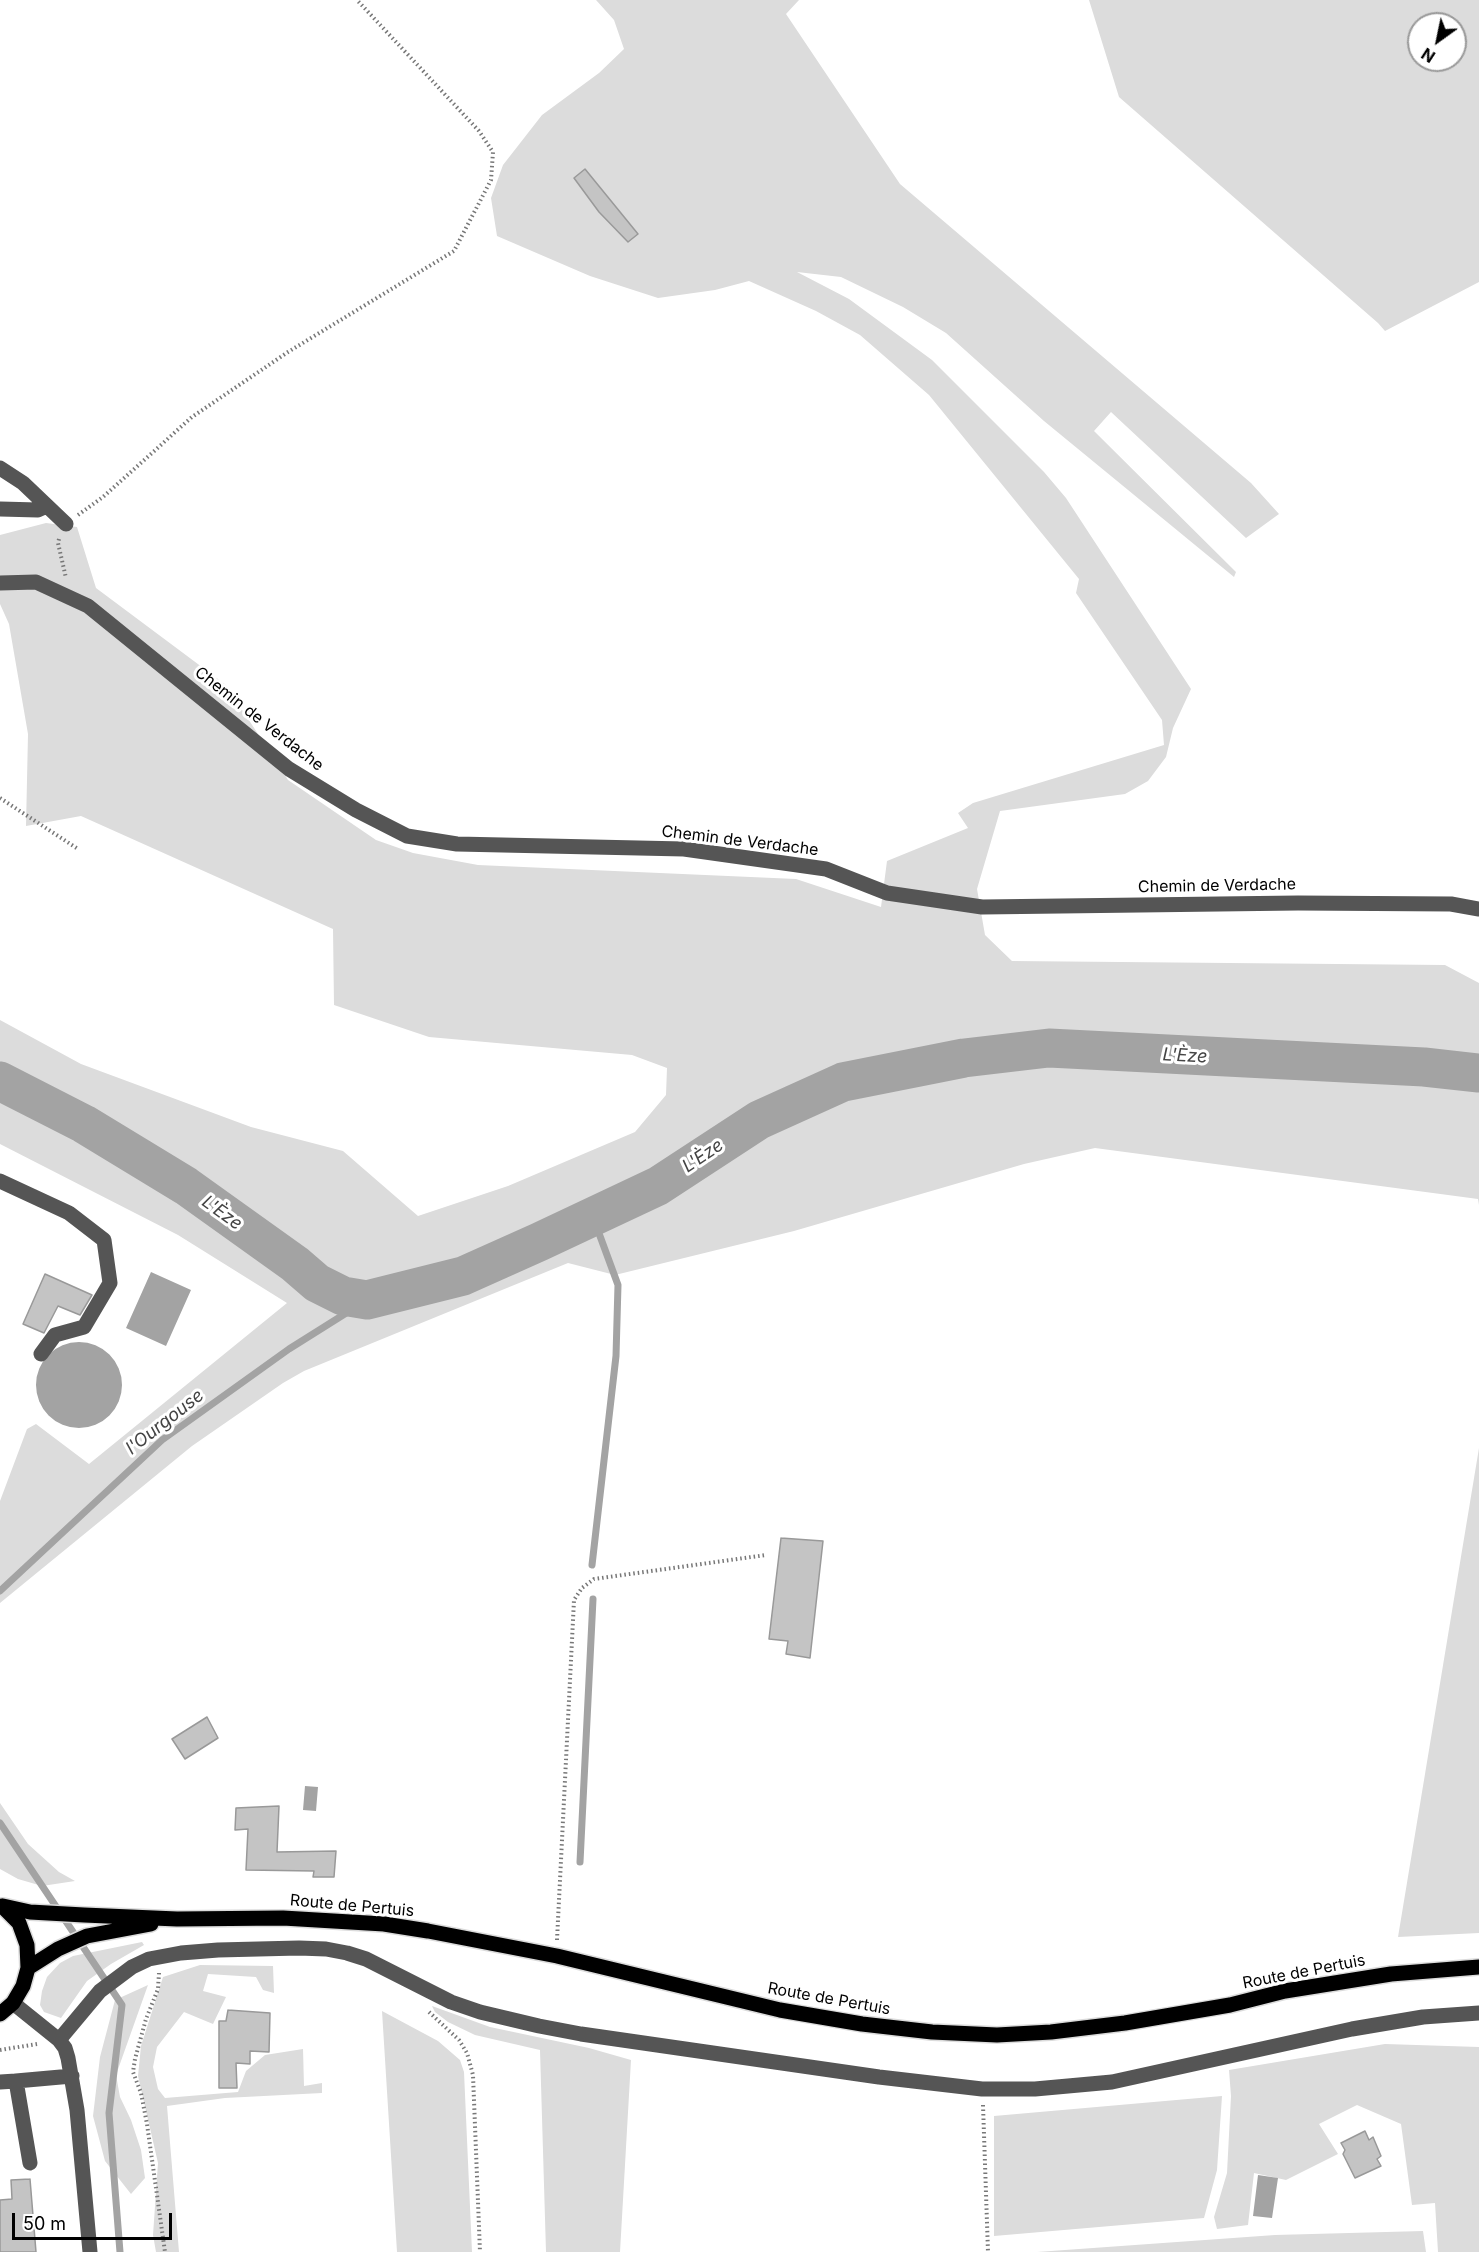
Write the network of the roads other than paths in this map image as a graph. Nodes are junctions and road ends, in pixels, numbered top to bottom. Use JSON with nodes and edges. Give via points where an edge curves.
{"nodes":[{"id":1,"x":0,"y":468,"type":"edge"},
{"id":2,"x":47,"y":506,"type":"junction"},
{"id":3,"x":0,"y":509,"type":"edge"},
{"id":4,"x":66,"y":524,"type":"road end"},
{"id":5,"x":0,"y":583,"type":"edge"},
{"id":6,"x":1479,"y":909,"type":"edge"},
{"id":7,"x":0,"y":1181,"type":"edge"},
{"id":8,"x":41,"y":1354,"type":"dead end"},
{"id":9,"x":2,"y":1905,"type":"edge"},
{"id":10,"x":177,"y":1919,"type":"junction"},
{"id":11,"x":1479,"y":1967,"type":"edge"},
{"id":12,"x":28,"y":1968,"type":"junction"},
{"id":13,"x":13,"y":2003,"type":"junction"},
{"id":14,"x":1479,"y":2013,"type":"edge"},
{"id":15,"x":0,"y":2014,"type":"edge"},
{"id":16,"x":59,"y":2040,"type":"junction"},
{"id":17,"x":72,"y":2076,"type":"junction"},
{"id":18,"x":16,"y":2081,"type":"junction"},
{"id":19,"x":0,"y":2082,"type":"edge"},
{"id":20,"x":30,"y":2163,"type":"dead end"},
{"id":21,"x":90,"y":2252,"type":"edge"}],
"edges":[{"from":1,"to":2,"type":"street"},
{"from":2,"to":3,"type":"street","via":[[38,510]]},
{"from":2,"to":4,"type":"street"},
{"from":5,"to":6,"type":"street","name":"Chemin de Verdache","via":[[36,582],[88,606],[289,769],[407,836],[458,844],[684,849],[826,869],[887,893],[982,907],[1298,903],[1451,904]]},
{"from":7,"to":8,"type":"street","via":[[69,1213],[104,1240],[110,1283],[84,1327],[55,1335]]},
{"from":9,"to":10,"type":"main road","name":"Route de Pertuis","via":[[30,1912]]},
{"from":9,"to":12,"type":"main road","via":[[19,1923],[27,1945]]},
{"from":10,"to":11,"type":"main road","name":"Route de Pertuis","via":[[284,1918],[384,1924],[556,1956],[780,2010],[862,2024],[997,2035],[1125,2023],[1391,1974]]},
{"from":10,"to":12,"type":"main road","name":"Route de Pertuis","via":[[87,1936]]},
{"from":12,"to":13,"type":"main road"},
{"from":13,"to":15,"type":"main road"},
{"from":13,"to":16,"type":"street"},
{"from":14,"to":16,"type":"street","via":[[1423,2017],[1352,2029],[1112,2082],[982,2089],[528,2024],[451,2002],[366,1959],[326,1949],[218,1950],[160,1957],[132,1967],[88,2004]]},
{"from":16,"to":17,"type":"street"},
{"from":17,"to":18,"type":"street"},
{"from":17,"to":21,"type":"street"},
{"from":18,"to":19,"type":"street"},
{"from":18,"to":20,"type":"street"}]}
